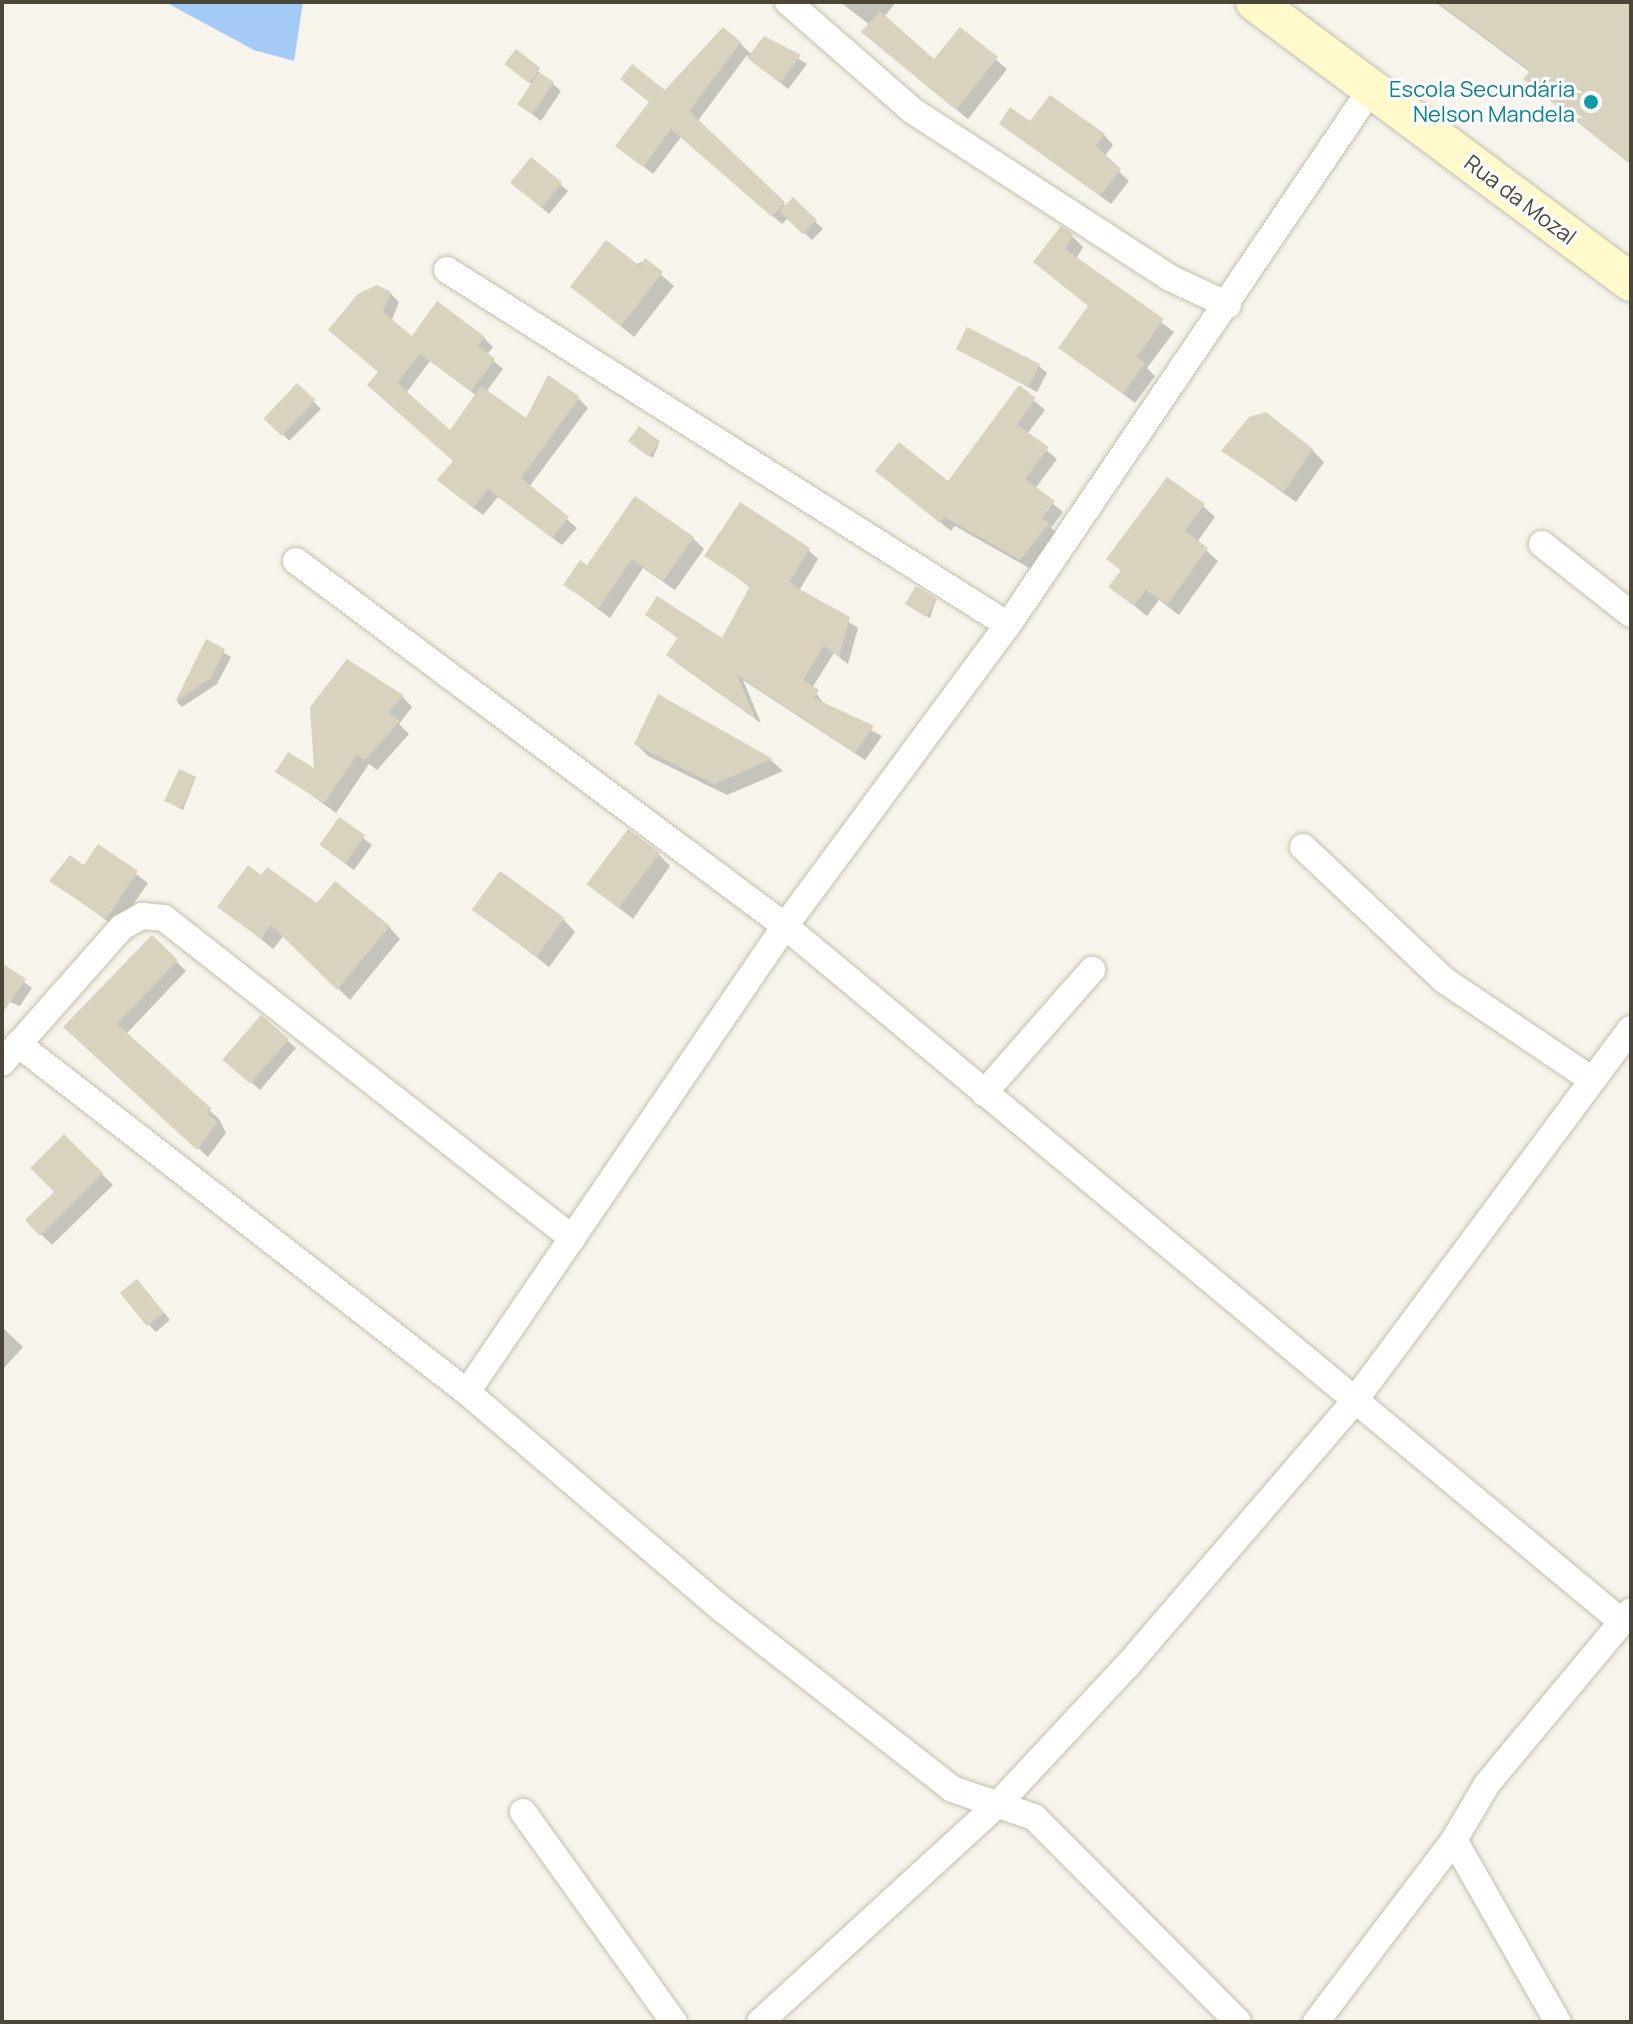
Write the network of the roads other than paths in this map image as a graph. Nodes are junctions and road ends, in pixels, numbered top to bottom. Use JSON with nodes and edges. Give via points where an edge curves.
{"nodes":[{"id":1,"x":788,"y":2,"type":"edge"},
{"id":2,"x":1255,"y":2,"type":"edge"},
{"id":3,"x":1371,"y":89,"type":"junction"},
{"id":4,"x":447,"y":270,"type":"dead end"},
{"id":5,"x":1631,"y":282,"type":"edge"},
{"id":6,"x":1228,"y":305,"type":"junction"},
{"id":7,"x":1542,"y":544,"type":"dead end"},
{"id":8,"x":296,"y":561,"type":"dead end"},
{"id":9,"x":1631,"y":614,"type":"edge"},
{"id":10,"x":1008,"y":625,"type":"junction"},
{"id":11,"x":1303,"y":847,"type":"dead end"},
{"id":12,"x":785,"y":926,"type":"junction"},
{"id":13,"x":1092,"y":970,"type":"dead end"},
{"id":14,"x":1631,"y":1029,"type":"edge"},
{"id":15,"x":10,"y":1054,"type":"edge"},
{"id":16,"x":1592,"y":1080,"type":"junction"},
{"id":17,"x":984,"y":1093,"type":"junction"},
{"id":18,"x":572,"y":1238,"type":"junction"},
{"id":19,"x":467,"y":1392,"type":"junction"},
{"id":20,"x":1352,"y":1404,"type":"junction"},
{"id":21,"x":1627,"y":1617,"type":"edge"},
{"id":22,"x":1000,"y":1802,"type":"junction"},
{"id":23,"x":523,"y":1812,"type":"dead end"},
{"id":24,"x":1454,"y":1840,"type":"junction"},
{"id":25,"x":666,"y":2019,"type":"edge"},
{"id":26,"x":760,"y":2022,"type":"edge"},
{"id":27,"x":1238,"y":2022,"type":"edge"},
{"id":28,"x":1316,"y":2022,"type":"edge"},
{"id":29,"x":1558,"y":2022,"type":"edge"}],
"edges":[{"from":1,"to":6,"type":"street","via":[[913,111],[1170,278]]},
{"from":2,"to":3,"type":"main road","name":"Rua da Mozal"},
{"from":3,"to":5,"type":"main road","name":"Rua da Mozal"},
{"from":3,"to":6,"type":"street"},
{"from":4,"to":10,"type":"street"},
{"from":6,"to":10,"type":"street"},
{"from":7,"to":9,"type":"street"},
{"from":8,"to":12,"type":"street"},
{"from":10,"to":12,"type":"street"},
{"from":11,"to":16,"type":"street","via":[[1444,980]]},
{"from":12,"to":17,"type":"street"},
{"from":12,"to":18,"type":"street"},
{"from":13,"to":17,"type":"street"},
{"from":14,"to":16,"type":"street"},
{"from":15,"to":18,"type":"street","via":[[122,927],[142,916],[164,918]]},
{"from":15,"to":19,"type":"street"},
{"from":16,"to":20,"type":"street"},
{"from":17,"to":20,"type":"street"},
{"from":18,"to":19,"type":"street"},
{"from":19,"to":22,"type":"street","via":[[722,1609],[952,1789]]},
{"from":20,"to":21,"type":"street"},
{"from":20,"to":22,"type":"street"},
{"from":21,"to":24,"type":"street","via":[[1487,1784]]},
{"from":22,"to":26,"type":"street"},
{"from":22,"to":27,"type":"street","via":[[1034,1817]]},
{"from":23,"to":25,"type":"street"},
{"from":24,"to":28,"type":"street"},
{"from":24,"to":29,"type":"street"}]}
